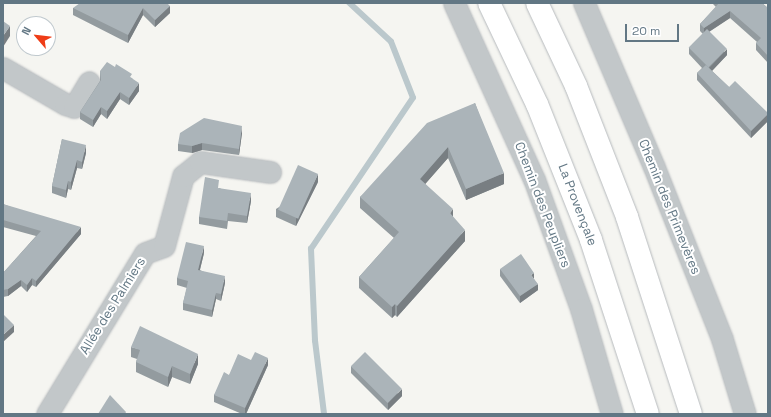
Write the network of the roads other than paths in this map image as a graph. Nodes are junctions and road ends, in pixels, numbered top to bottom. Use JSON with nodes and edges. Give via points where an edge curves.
{"nodes":[{"id":1,"x":454,"y":3,"type":"edge"},
{"id":2,"x":489,"y":3,"type":"edge"},
{"id":3,"x":537,"y":3,"type":"edge"},
{"id":4,"x":584,"y":3,"type":"edge"},
{"id":5,"x":3,"y":68,"type":"edge"},
{"id":6,"x":89,"y":82,"type":"dead end"},
{"id":7,"x":270,"y":172,"type":"dead end"},
{"id":8,"x":47,"y":414,"type":"edge"},
{"id":9,"x":612,"y":414,"type":"edge"},
{"id":10,"x":648,"y":414,"type":"edge"},
{"id":11,"x":692,"y":414,"type":"edge"},
{"id":12,"x":745,"y":414,"type":"edge"}],
"edges":[{"from":1,"to":9,"type":"street","name":"Chemin des Peupliers","via":[[534,179],[581,309]]},
{"from":2,"to":10,"type":"highway","name":"La Provençale","via":[[537,104],[591,240]]},
{"from":3,"to":11,"type":"highway","via":[[576,86],[627,216]]},
{"from":4,"to":12,"type":"street","name":"Chemin des Primevères","via":[[654,167],[722,339]]},
{"from":5,"to":6,"type":"street","via":[[74,107]]},
{"from":7,"to":8,"type":"street","name":"Allée des Palmiers","via":[[200,162],[183,176],[164,246],[145,253]]}]}
